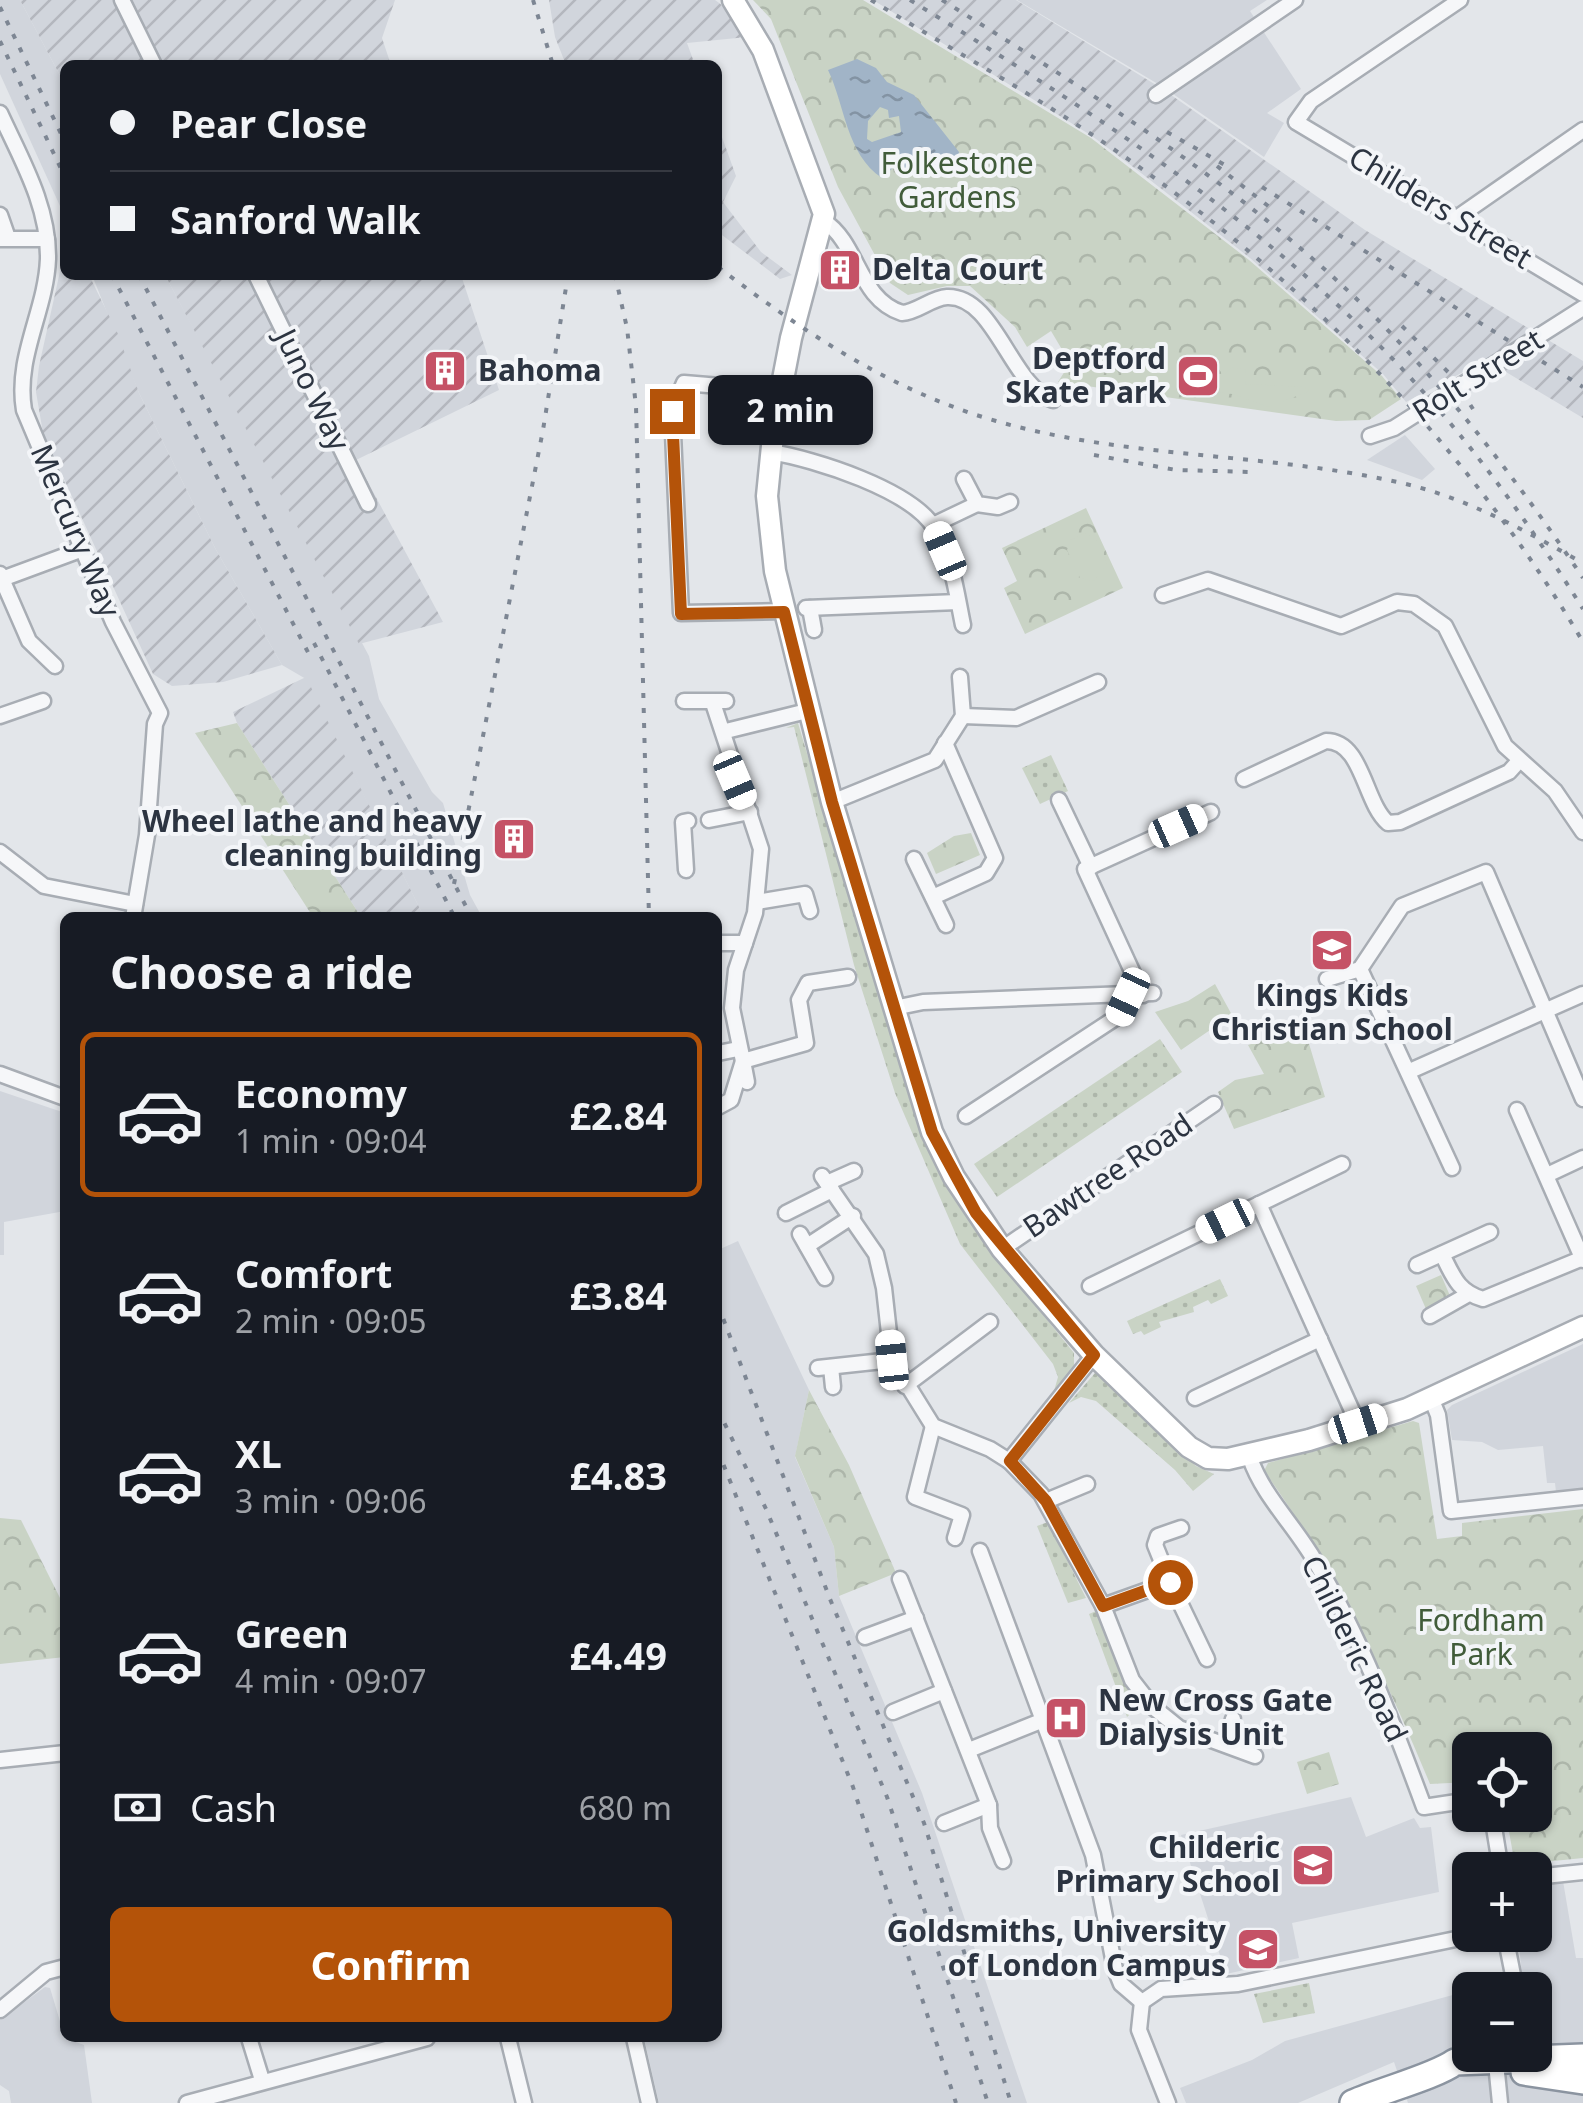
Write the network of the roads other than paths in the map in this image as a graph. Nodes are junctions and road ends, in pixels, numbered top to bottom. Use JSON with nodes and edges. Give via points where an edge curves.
{"nodes":[{"id":1,"x":122,"y":0,"type":"edge"},
{"id":2,"x":733,"y":0,"type":"edge"},
{"id":3,"x":1295,"y":0,"type":"edge"},
{"id":4,"x":1460,"y":0,"type":"edge"},
{"id":5,"x":152,"y":60,"type":"edge"},
{"id":6,"x":1156,"y":95,"type":"dead end"},
{"id":7,"x":0,"y":113,"type":"edge"},
{"id":8,"x":1583,"y":130,"type":"edge"},
{"id":9,"x":0,"y":215,"type":"edge"},
{"id":10,"x":1458,"y":217,"type":"junction"},
{"id":11,"x":824,"y":221,"type":"junction"},
{"id":12,"x":4,"y":238,"type":"edge"},
{"id":13,"x":47,"y":239,"type":"junction"},
{"id":14,"x":258,"y":280,"type":"edge"},
{"id":15,"x":1583,"y":294,"type":"edge"},
{"id":16,"x":1583,"y":308,"type":"edge"},
{"id":17,"x":720,"y":386,"type":"dead end"},
{"id":18,"x":1053,"y":400,"type":"dead end"},
{"id":19,"x":1370,"y":436,"type":"dead end"},
{"id":20,"x":771,"y":452,"type":"junction"},
{"id":21,"x":964,"y":479,"type":"dead end"},
{"id":22,"x":1010,"y":502,"type":"dead end"},
{"id":23,"x":368,"y":504,"type":"dead end"},
{"id":24,"x":977,"y":504,"type":"junction"},
{"id":25,"x":933,"y":525,"type":"junction"},
{"id":26,"x":83,"y":548,"type":"junction"},
{"id":27,"x":1,"y":577,"type":"edge"},
{"id":28,"x":1163,"y":595,"type":"dead end"},
{"id":29,"x":958,"y":602,"type":"junction"},
{"id":30,"x":800,"y":609,"type":"junction"},
{"id":31,"x":963,"y":624,"type":"dead end"},
{"id":32,"x":814,"y":630,"type":"dead end"},
{"id":33,"x":55,"y":666,"type":"dead end"},
{"id":34,"x":960,"y":677,"type":"dead end"},
{"id":35,"x":1098,"y":682,"type":"dead end"},
{"id":36,"x":43,"y":701,"type":"dead end"},
{"id":37,"x":684,"y":701,"type":"dead end"},
{"id":38,"x":806,"y":711,"type":"junction"},
{"id":39,"x":0,"y":716,"type":"edge"},
{"id":40,"x":963,"y":716,"type":"junction"},
{"id":41,"x":726,"y":732,"type":"junction"},
{"id":42,"x":945,"y":743,"type":"junction"},
{"id":43,"x":1518,"y":762,"type":"junction"},
{"id":44,"x":1244,"y":779,"type":"dead end"},
{"id":45,"x":1059,"y":800,"type":"dead end"},
{"id":46,"x":832,"y":802,"type":"junction"},
{"id":47,"x":750,"y":812,"type":"junction"},
{"id":48,"x":1210,"y":812,"type":"dead end"},
{"id":49,"x":709,"y":820,"type":"dead end"},
{"id":50,"x":688,"y":822,"type":"dead end"},
{"id":51,"x":1583,"y":832,"type":"edge"},
{"id":52,"x":0,"y":852,"type":"edge"},
{"id":53,"x":914,"y":859,"type":"dead end"},
{"id":54,"x":1091,"y":867,"type":"junction"},
{"id":55,"x":686,"y":870,"type":"dead end"},
{"id":56,"x":799,"y":876,"type":"dead end"},
{"id":57,"x":805,"y":894,"type":"junction"},
{"id":58,"x":932,"y":898,"type":"junction"},
{"id":59,"x":757,"y":902,"type":"junction"},
{"id":60,"x":134,"y":911,"type":"edge"},
{"id":61,"x":810,"y":911,"type":"dead end"},
{"id":62,"x":946,"y":925,"type":"dead end"},
{"id":63,"x":745,"y":943,"type":"junction"},
{"id":64,"x":722,"y":944,"type":"edge"},
{"id":65,"x":1360,"y":969,"type":"junction"},
{"id":66,"x":848,"y":977,"type":"dead end"},
{"id":67,"x":1327,"y":979,"type":"dead end"},
{"id":68,"x":1583,"y":994,"type":"edge"},
{"id":69,"x":1141,"y":995,"type":"junction"},
{"id":70,"x":894,"y":1008,"type":"junction"},
{"id":71,"x":1546,"y":1010,"type":"junction"},
{"id":72,"x":806,"y":1043,"type":"junction"},
{"id":73,"x":722,"y":1053,"type":"edge"},
{"id":74,"x":741,"y":1055,"type":"junction"},
{"id":75,"x":812,"y":1058,"type":"dead end"},
{"id":76,"x":1410,"y":1070,"type":"junction"},
{"id":77,"x":0,"y":1074,"type":"edge"},
{"id":78,"x":748,"y":1082,"type":"dead end"},
{"id":79,"x":60,"y":1096,"type":"edge"},
{"id":80,"x":1583,"y":1100,"type":"edge"},
{"id":81,"x":1214,"y":1104,"type":"dead end"},
{"id":82,"x":722,"y":1105,"type":"edge"},
{"id":83,"x":1517,"y":1110,"type":"dead end"},
{"id":84,"x":966,"y":1116,"type":"dead end"},
{"id":85,"x":1583,"y":1158,"type":"edge"},
{"id":86,"x":1342,"y":1164,"type":"dead end"},
{"id":87,"x":1452,"y":1168,"type":"dead end"},
{"id":88,"x":854,"y":1171,"type":"dead end"},
{"id":89,"x":1547,"y":1175,"type":"junction"},
{"id":90,"x":827,"y":1183,"type":"junction"},
{"id":91,"x":1259,"y":1204,"type":"junction"},
{"id":92,"x":786,"y":1213,"type":"dead end"},
{"id":93,"x":853,"y":1216,"type":"junction"},
{"id":94,"x":1490,"y":1232,"type":"dead end"},
{"id":95,"x":1002,"y":1248,"type":"junction"},
{"id":96,"x":1442,"y":1254,"type":"junction"},
{"id":97,"x":1583,"y":1259,"type":"edge"},
{"id":98,"x":1417,"y":1265,"type":"dead end"},
{"id":99,"x":825,"y":1278,"type":"dead end"},
{"id":100,"x":1090,"y":1286,"type":"dead end"},
{"id":101,"x":1468,"y":1295,"type":"junction"},
{"id":102,"x":1430,"y":1316,"type":"dead end"},
{"id":103,"x":990,"y":1322,"type":"dead end"},
{"id":104,"x":1583,"y":1328,"type":"edge"},
{"id":105,"x":1320,"y":1339,"type":"junction"},
{"id":106,"x":1094,"y":1355,"type":"junction"},
{"id":107,"x":892,"y":1360,"type":"junction"},
{"id":108,"x":905,"y":1386,"type":"junction"},
{"id":109,"x":833,"y":1387,"type":"dead end"},
{"id":110,"x":1194,"y":1398,"type":"dead end"},
{"id":111,"x":1435,"y":1406,"type":"junction"},
{"id":112,"x":1358,"y":1424,"type":"junction"},
{"id":113,"x":933,"y":1426,"type":"junction"},
{"id":114,"x":1250,"y":1458,"type":"junction"},
{"id":115,"x":1010,"y":1461,"type":"junction"},
{"id":116,"x":1087,"y":1484,"type":"dead end"},
{"id":117,"x":1583,"y":1497,"type":"edge"},
{"id":118,"x":1046,"y":1501,"type":"junction"},
{"id":119,"x":1181,"y":1528,"type":"dead end"},
{"id":120,"x":956,"y":1538,"type":"dead end"},
{"id":121,"x":980,"y":1551,"type":"dead end"},
{"id":122,"x":900,"y":1579,"type":"dead end"},
{"id":123,"x":1170,"y":1582,"type":"junction"},
{"id":124,"x":1103,"y":1606,"type":"junction"},
{"id":125,"x":916,"y":1618,"type":"junction"},
{"id":126,"x":865,"y":1637,"type":"dead end"},
{"id":127,"x":1208,"y":1659,"type":"dead end"},
{"id":128,"x":944,"y":1691,"type":"junction"},
{"id":129,"x":893,"y":1712,"type":"dead end"},
{"id":130,"x":1234,"y":1719,"type":"dead end"},
{"id":131,"x":1041,"y":1721,"type":"junction"},
{"id":132,"x":1227,"y":1743,"type":"junction"},
{"id":133,"x":968,"y":1750,"type":"junction"},
{"id":134,"x":60,"y":1754,"type":"edge"},
{"id":135,"x":1255,"y":1756,"type":"dead end"},
{"id":136,"x":0,"y":1760,"type":"edge"},
{"id":137,"x":1452,"y":1802,"type":"edge"},
{"id":138,"x":989,"y":1805,"type":"junction"},
{"id":139,"x":944,"y":1823,"type":"dead end"},
{"id":140,"x":1003,"y":1861,"type":"dead end"},
{"id":141,"x":1583,"y":1872,"type":"edge"},
{"id":142,"x":1552,"y":1875,"type":"edge"},
{"id":143,"x":1452,"y":1940,"type":"edge"},
{"id":144,"x":60,"y":1968,"type":"edge"},
{"id":145,"x":1142,"y":2002,"type":"junction"},
{"id":146,"x":0,"y":2010,"type":"edge"},
{"id":147,"x":250,"y":2042,"type":"edge"},
{"id":148,"x":411,"y":2042,"type":"edge"},
{"id":149,"x":509,"y":2042,"type":"edge"},
{"id":150,"x":635,"y":2042,"type":"edge"},
{"id":151,"x":1552,"y":2056,"type":"edge"},
{"id":152,"x":1583,"y":2057,"type":"edge"},
{"id":153,"x":1452,"y":2065,"type":"edge"},
{"id":154,"x":1442,"y":2072,"type":"junction"},
{"id":155,"x":1497,"y":2073,"type":"junction"},
{"id":156,"x":262,"y":2080,"type":"junction"},
{"id":157,"x":1583,"y":2081,"type":"edge"},
{"id":158,"x":187,"y":2103,"type":"edge"},
{"id":159,"x":524,"y":2103,"type":"edge"},
{"id":160,"x":649,"y":2103,"type":"edge"},
{"id":161,"x":1168,"y":2103,"type":"edge"},
{"id":162,"x":1353,"y":2103,"type":"edge"},
{"id":163,"x":1500,"y":2103,"type":"edge"}],
"edges":[{"from":1,"to":5,"type":"street"},
{"from":2,"to":11,"type":"main road","via":[[763,50]]},
{"from":3,"to":6,"type":"street"},
{"from":4,"to":10,"type":"street","name":"Childers Street","via":[[1311,101],[1296,122]]},
{"from":7,"to":13,"type":"street","name":"Mercury Way","via":[[38,197]]},
{"from":8,"to":10,"type":"street"},
{"from":9,"to":12,"type":"street"},
{"from":10,"to":15,"type":"street","name":"Childers Street"},
{"from":11,"to":18,"type":"street","via":[[879,301],[902,312],[945,297],[964,303],[990,327],[1033,388]]},
{"from":11,"to":20,"type":"main road","via":[[791,338]]},
{"from":12,"to":13,"type":"street"},
{"from":13,"to":26,"type":"street","name":"Mercury Way","via":[[46,278],[19,381],[24,410]]},
{"from":14,"to":23,"type":"street","name":"Juno Way"},
{"from":16,"to":19,"type":"street","name":"Rolt Street","via":[[1394,428]]},
{"from":17,"to":30,"type":"street","via":[[684,383],[672,411],[681,614]]},
{"from":20,"to":25,"type":"street","via":[[808,458],[896,496]]},
{"from":20,"to":30,"type":"main road","via":[[767,496],[775,571]]},
{"from":21,"to":24,"type":"street"},
{"from":22,"to":24,"type":"street"},
{"from":24,"to":25,"type":"street"},
{"from":25,"to":29,"type":"street","via":[[957,580]]},
{"from":26,"to":27,"type":"street"},
{"from":26,"to":60,"type":"street","name":"Mercury Way","via":[[160,713]]},
{"from":27,"to":33,"type":"street","via":[[29,641]]},
{"from":28,"to":43,"type":"street","via":[[1208,580],[1340,626],[1397,602],[1414,604],[1457,642]]},
{"from":29,"to":30,"type":"street"},
{"from":29,"to":31,"type":"street"},
{"from":30,"to":32,"type":"street"},
{"from":30,"to":38,"type":"main road"},
{"from":34,"to":40,"type":"street"},
{"from":35,"to":40,"type":"street","via":[[1016,718]]},
{"from":36,"to":39,"type":"street"},
{"from":37,"to":41,"type":"street","via":[[718,705]]},
{"from":38,"to":41,"type":"street"},
{"from":38,"to":46,"type":"main road"},
{"from":40,"to":42,"type":"street"},
{"from":41,"to":47,"type":"street","via":[[735,780]]},
{"from":42,"to":46,"type":"street","via":[[929,765]]},
{"from":42,"to":58,"type":"street","via":[[995,858],[986,873]]},
{"from":43,"to":44,"type":"street","via":[[1510,772],[1388,824],[1338,741]]},
{"from":43,"to":51,"type":"street","via":[[1555,791]]},
{"from":45,"to":54,"type":"street"},
{"from":46,"to":70,"type":"main road"},
{"from":47,"to":49,"type":"street"},
{"from":47,"to":59,"type":"street","via":[[761,849]]},
{"from":48,"to":54,"type":"street"},
{"from":50,"to":55,"type":"street"},
{"from":52,"to":60,"type":"street","via":[[44,886]]},
{"from":53,"to":58,"type":"street"},
{"from":54,"to":69,"type":"street","via":[[1085,869]]},
{"from":56,"to":57,"type":"street"},
{"from":57,"to":59,"type":"street"},
{"from":57,"to":61,"type":"street"},
{"from":58,"to":62,"type":"street"},
{"from":59,"to":63,"type":"street"},
{"from":63,"to":64,"type":"street"},
{"from":63,"to":74,"type":"street","via":[[732,1008]]},
{"from":65,"to":67,"type":"street"},
{"from":65,"to":71,"type":"street","via":[[1402,906],[1486,872]]},
{"from":65,"to":76,"type":"street"},
{"from":66,"to":72,"type":"street","via":[[808,983],[800,1000]]},
{"from":68,"to":71,"type":"street"},
{"from":69,"to":70,"type":"street"},
{"from":69,"to":84,"type":"street"},
{"from":70,"to":95,"type":"main road","via":[[932,1132]]},
{"from":71,"to":76,"type":"street"},
{"from":71,"to":80,"type":"street"},
{"from":72,"to":74,"type":"street"},
{"from":72,"to":75,"type":"street"},
{"from":73,"to":74,"type":"street"},
{"from":74,"to":78,"type":"street"},
{"from":74,"to":82,"type":"street","via":[[731,1100]]},
{"from":76,"to":87,"type":"street"},
{"from":77,"to":79,"type":"street"},
{"from":81,"to":95,"type":"street","name":"Bawtree Road"},
{"from":83,"to":89,"type":"street"},
{"from":85,"to":89,"type":"street"},
{"from":86,"to":91,"type":"street"},
{"from":88,"to":90,"type":"street"},
{"from":89,"to":97,"type":"street"},
{"from":90,"to":92,"type":"street"},
{"from":90,"to":93,"type":"street"},
{"from":91,"to":100,"type":"street"},
{"from":91,"to":105,"type":"street"},
{"from":93,"to":99,"type":"street","via":[[804,1240]]},
{"from":93,"to":107,"type":"street","via":[[876,1254]]},
{"from":94,"to":96,"type":"street"},
{"from":95,"to":106,"type":"main road"},
{"from":96,"to":98,"type":"street"},
{"from":96,"to":101,"type":"street"},
{"from":97,"to":101,"type":"street","via":[[1499,1296]]},
{"from":101,"to":102,"type":"street"},
{"from":103,"to":108,"type":"street"},
{"from":104,"to":111,"type":"main road"},
{"from":105,"to":110,"type":"street"},
{"from":105,"to":112,"type":"street"},
{"from":106,"to":114,"type":"main road","via":[[1189,1447],[1208,1458]]},
{"from":106,"to":115,"type":"street"},
{"from":107,"to":108,"type":"street"},
{"from":107,"to":109,"type":"street","via":[[825,1368]]},
{"from":108,"to":113,"type":"street"},
{"from":111,"to":112,"type":"main road"},
{"from":111,"to":117,"type":"street","via":[[1451,1510]]},
{"from":112,"to":114,"type":"main road"},
{"from":113,"to":115,"type":"street"},
{"from":113,"to":120,"type":"street","via":[[915,1497],[962,1515]]},
{"from":114,"to":137,"type":"street","name":"Childeric Road","via":[[1315,1561],[1384,1697],[1424,1806]]},
{"from":115,"to":118,"type":"street"},
{"from":116,"to":118,"type":"street"},
{"from":118,"to":124,"type":"street"},
{"from":119,"to":123,"type":"street","via":[[1158,1536],[1155,1545]]},
{"from":121,"to":131,"type":"street"},
{"from":122,"to":125,"type":"street"},
{"from":123,"to":124,"type":"street"},
{"from":123,"to":127,"type":"street"},
{"from":124,"to":132,"type":"street","via":[[1132,1680],[1153,1706],[1179,1728]]},
{"from":125,"to":126,"type":"street"},
{"from":125,"to":128,"type":"street"},
{"from":128,"to":129,"type":"street"},
{"from":128,"to":133,"type":"street"},
{"from":130,"to":132,"type":"street"},
{"from":131,"to":133,"type":"street"},
{"from":131,"to":145,"type":"street","via":[[1093,1855],[1115,1969]]},
{"from":132,"to":135,"type":"street"},
{"from":133,"to":138,"type":"street"},
{"from":134,"to":136,"type":"street"},
{"from":138,"to":139,"type":"street"},
{"from":138,"to":140,"type":"street"},
{"from":141,"to":142,"type":"street"},
{"from":143,"to":145,"type":"street","via":[[1238,1984],[1161,1989]]},
{"from":144,"to":146,"type":"street"},
{"from":145,"to":161,"type":"street","via":[[1139,2030]]},
{"from":147,"to":156,"type":"street"},
{"from":148,"to":156,"type":"street"},
{"from":149,"to":159,"type":"street"},
{"from":150,"to":160,"type":"street"},
{"from":151,"to":152,"type":"highway"},
{"from":153,"to":154,"type":"highway"},
{"from":154,"to":155,"type":"highway"},
{"from":154,"to":162,"type":"highway"},
{"from":155,"to":157,"type":"highway"},
{"from":155,"to":163,"type":"street"},
{"from":156,"to":158,"type":"street"}]}
